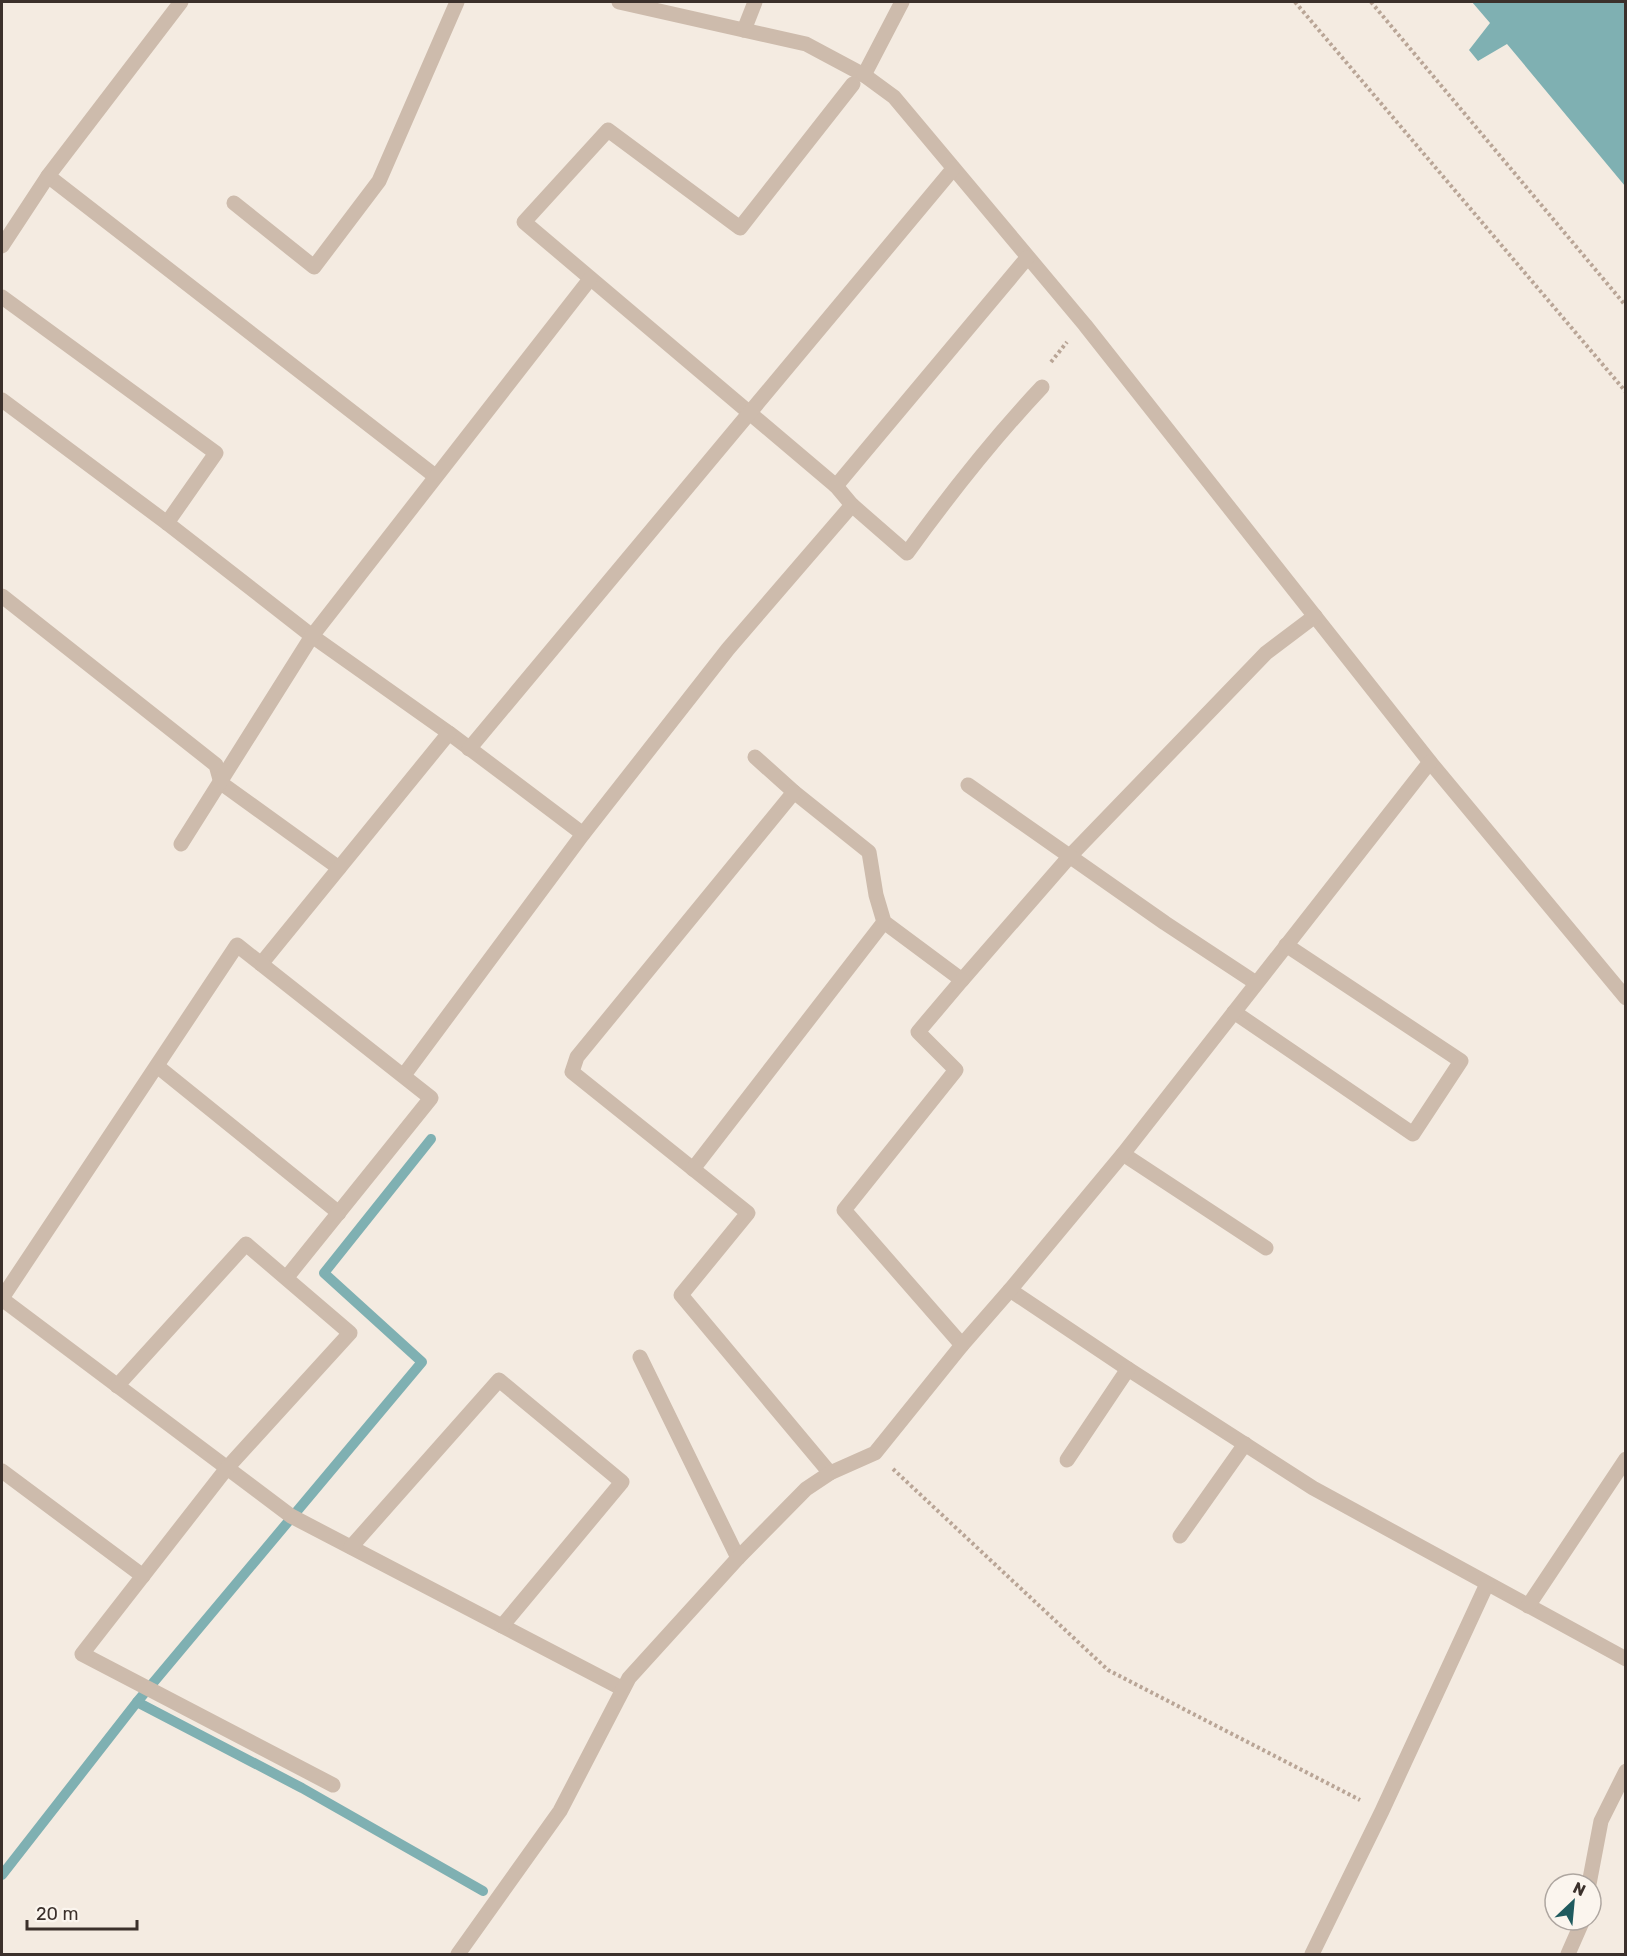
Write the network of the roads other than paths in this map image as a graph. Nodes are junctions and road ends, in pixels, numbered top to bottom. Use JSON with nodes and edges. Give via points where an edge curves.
{"nodes":[{"id":1,"x":181,"y":2,"type":"edge"},
{"id":2,"x":457,"y":2,"type":"edge"},
{"id":3,"x":619,"y":2,"type":"edge"},
{"id":4,"x":755,"y":2,"type":"edge"},
{"id":5,"x":902,"y":2,"type":"edge"},
{"id":6,"x":744,"y":30,"type":"junction"},
{"id":7,"x":858,"y":79,"type":"junction"},
{"id":8,"x":952,"y":169,"type":"junction"},
{"id":9,"x":48,"y":176,"type":"junction"},
{"id":10,"x":234,"y":203,"type":"dead end"},
{"id":11,"x":2,"y":246,"type":"edge"},
{"id":12,"x":1027,"y":258,"type":"junction"},
{"id":13,"x":590,"y":279,"type":"junction"},
{"id":14,"x":2,"y":297,"type":"edge"},
{"id":15,"x":1042,"y":387,"type":"road end"},
{"id":16,"x":2,"y":400,"type":"edge"},
{"id":17,"x":750,"y":411,"type":"junction"},
{"id":18,"x":435,"y":476,"type":"junction"},
{"id":19,"x":836,"y":486,"type":"junction"},
{"id":20,"x":852,"y":505,"type":"junction"},
{"id":21,"x":167,"y":523,"type":"junction"},
{"id":22,"x":2,"y":597,"type":"edge"},
{"id":23,"x":1315,"y":616,"type":"junction"},
{"id":24,"x":312,"y":636,"type":"junction"},
{"id":25,"x":449,"y":733,"type":"junction"},
{"id":26,"x":469,"y":750,"type":"junction"},
{"id":27,"x":755,"y":757,"type":"dead end"},
{"id":28,"x":1430,"y":762,"type":"junction"},
{"id":29,"x":221,"y":783,"type":"junction"},
{"id":30,"x":968,"y":785,"type":"dead end"},
{"id":31,"x":794,"y":792,"type":"junction"},
{"id":32,"x":583,"y":834,"type":"junction"},
{"id":33,"x":181,"y":844,"type":"dead end"},
{"id":34,"x":1070,"y":856,"type":"junction"},
{"id":35,"x":339,"y":868,"type":"junction"},
{"id":36,"x":884,"y":922,"type":"junction"},
{"id":37,"x":1286,"y":945,"type":"junction"},
{"id":38,"x":261,"y":964,"type":"junction"},
{"id":39,"x":962,"y":980,"type":"junction"},
{"id":40,"x":1256,"y":982,"type":"junction"},
{"id":41,"x":1626,"y":998,"type":"edge"},
{"id":42,"x":1234,"y":1012,"type":"junction"},
{"id":43,"x":157,"y":1066,"type":"junction"},
{"id":44,"x":404,"y":1075,"type":"junction"},
{"id":45,"x":1123,"y":1154,"type":"junction"},
{"id":46,"x":693,"y":1169,"type":"junction"},
{"id":47,"x":339,"y":1213,"type":"junction"},
{"id":48,"x":1266,"y":1248,"type":"dead end"},
{"id":49,"x":287,"y":1277,"type":"junction"},
{"id":50,"x":1010,"y":1290,"type":"junction"},
{"id":51,"x":2,"y":1299,"type":"edge"},
{"id":52,"x":962,"y":1345,"type":"junction"},
{"id":53,"x":640,"y":1357,"type":"dead end"},
{"id":54,"x":1128,"y":1369,"type":"junction"},
{"id":55,"x":117,"y":1386,"type":"junction"},
{"id":56,"x":1245,"y":1444,"type":"junction"},
{"id":57,"x":1626,"y":1459,"type":"edge"},
{"id":58,"x":1067,"y":1460,"type":"dead end"},
{"id":59,"x":227,"y":1468,"type":"junction"},
{"id":60,"x":2,"y":1471,"type":"edge"},
{"id":61,"x":830,"y":1473,"type":"junction"},
{"id":62,"x":1180,"y":1536,"type":"dead end"},
{"id":63,"x":351,"y":1547,"type":"junction"},
{"id":64,"x":738,"y":1558,"type":"junction"},
{"id":65,"x":143,"y":1576,"type":"junction"},
{"id":66,"x":1487,"y":1584,"type":"junction"},
{"id":67,"x":1528,"y":1606,"type":"junction"},
{"id":68,"x":502,"y":1626,"type":"junction"},
{"id":69,"x":1626,"y":1659,"type":"edge"},
{"id":70,"x":623,"y":1689,"type":"junction"},
{"id":71,"x":1626,"y":1771,"type":"edge"},
{"id":72,"x":333,"y":1785,"type":"dead end"},
{"id":73,"x":1591,"y":1872,"type":"edge"},
{"id":74,"x":1578,"y":1932,"type":"edge"},
{"id":75,"x":458,"y":1954,"type":"edge"},
{"id":76,"x":1312,"y":1954,"type":"edge"},
{"id":77,"x":1568,"y":1954,"type":"edge"}],
"edges":[{"from":1,"to":9,"type":"street"},
{"from":2,"to":10,"type":"street","via":[[379,181],[314,267]]},
{"from":3,"to":6,"type":"street"},
{"from":4,"to":6,"type":"street"},
{"from":5,"to":7,"type":"street"},
{"from":6,"to":7,"type":"street","via":[[806,44]]},
{"from":7,"to":8,"type":"street","via":[[894,98]]},
{"from":7,"to":13,"type":"street","via":[[740,228],[608,130],[524,222]]},
{"from":8,"to":12,"type":"street"},
{"from":8,"to":17,"type":"street"},
{"from":9,"to":11,"type":"street"},
{"from":9,"to":18,"type":"street"},
{"from":12,"to":19,"type":"street"},
{"from":12,"to":23,"type":"street","via":[[1085,325]]},
{"from":13,"to":17,"type":"street"},
{"from":13,"to":18,"type":"street"},
{"from":14,"to":21,"type":"street","via":[[216,453]]},
{"from":15,"to":20,"type":"street","via":[[940,507],[908,553]]},
{"from":16,"to":21,"type":"street"},
{"from":17,"to":19,"type":"street"},
{"from":17,"to":26,"type":"street"},
{"from":18,"to":24,"type":"street"},
{"from":19,"to":20,"type":"street"},
{"from":20,"to":32,"type":"street","via":[[728,649]]},
{"from":21,"to":24,"type":"street"},
{"from":22,"to":29,"type":"street","via":[[216,765]]},
{"from":23,"to":28,"type":"street"},
{"from":23,"to":34,"type":"street","via":[[1266,653]]},
{"from":24,"to":25,"type":"street"},
{"from":24,"to":29,"type":"street"},
{"from":25,"to":26,"type":"street"},
{"from":25,"to":35,"type":"street"},
{"from":26,"to":32,"type":"street"},
{"from":27,"to":31,"type":"street"},
{"from":28,"to":37,"type":"street"},
{"from":28,"to":41,"type":"street"},
{"from":29,"to":33,"type":"street"},
{"from":29,"to":35,"type":"street"},
{"from":30,"to":34,"type":"street"},
{"from":31,"to":36,"type":"street","via":[[869,852]]},
{"from":31,"to":46,"type":"street","via":[[577,1057],[572,1072]]},
{"from":32,"to":44,"type":"street"},
{"from":34,"to":39,"type":"street"},
{"from":34,"to":40,"type":"street"},
{"from":35,"to":38,"type":"street"},
{"from":36,"to":39,"type":"street"},
{"from":36,"to":46,"type":"street"},
{"from":37,"to":40,"type":"street"},
{"from":37,"to":42,"type":"street","via":[[1461,1061],[1413,1134]]},
{"from":38,"to":43,"type":"street","via":[[237,945]]},
{"from":38,"to":44,"type":"street"},
{"from":39,"to":52,"type":"street","via":[[918,1032],[956,1070],[844,1209]]},
{"from":40,"to":42,"type":"street"},
{"from":42,"to":45,"type":"street"},
{"from":43,"to":47,"type":"street"},
{"from":43,"to":51,"type":"street"},
{"from":44,"to":47,"type":"street","via":[[431,1098]]},
{"from":45,"to":48,"type":"street"},
{"from":45,"to":50,"type":"street"},
{"from":46,"to":61,"type":"street","via":[[748,1213],[681,1294]]},
{"from":47,"to":49,"type":"street"},
{"from":49,"to":55,"type":"street","via":[[246,1244]]},
{"from":49,"to":59,"type":"street","via":[[350,1333]]},
{"from":50,"to":52,"type":"street"},
{"from":50,"to":54,"type":"street"},
{"from":51,"to":55,"type":"street"},
{"from":52,"to":61,"type":"street","via":[[875,1453]]},
{"from":53,"to":64,"type":"street"},
{"from":54,"to":56,"type":"street"},
{"from":54,"to":58,"type":"street"},
{"from":55,"to":59,"type":"street"},
{"from":56,"to":62,"type":"street"},
{"from":56,"to":66,"type":"street","via":[[1313,1488]]},
{"from":57,"to":67,"type":"street"},
{"from":59,"to":63,"type":"street","via":[[291,1516]]},
{"from":59,"to":65,"type":"street"},
{"from":60,"to":65,"type":"street"},
{"from":61,"to":64,"type":"street","via":[[806,1489]]},
{"from":63,"to":68,"type":"street"},
{"from":63,"to":68,"type":"street","via":[[499,1380],[622,1482]]},
{"from":64,"to":70,"type":"street","via":[[629,1677]]},
{"from":65,"to":72,"type":"street","via":[[82,1654]]},
{"from":66,"to":67,"type":"street"},
{"from":66,"to":76,"type":"street"},
{"from":67,"to":69,"type":"street"},
{"from":68,"to":70,"type":"street"},
{"from":70,"to":75,"type":"street","via":[[560,1811]]},
{"from":71,"to":73,"type":"street","via":[[1601,1821]]},
{"from":74,"to":77,"type":"street"}]}
